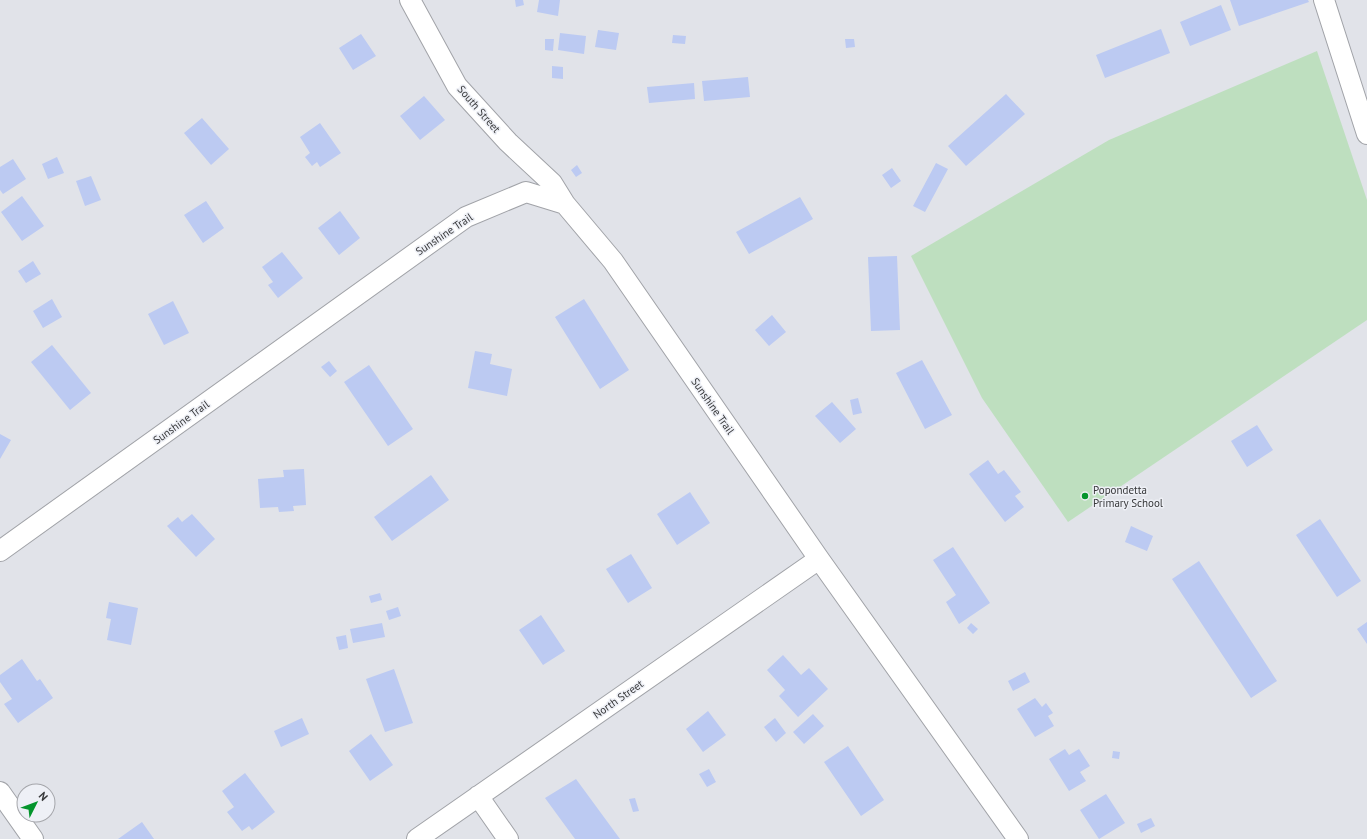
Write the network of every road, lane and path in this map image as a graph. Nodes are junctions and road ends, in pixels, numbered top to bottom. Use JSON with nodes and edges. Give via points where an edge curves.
{"nodes":[{"id":1,"x":410,"y":0,"type":"edge"},
{"id":2,"x":1324,"y":0,"type":"edge"},
{"id":3,"x":1367,"y":134,"type":"edge"},
{"id":4,"x":565,"y":204,"type":"junction"},
{"id":5,"x":0,"y":551,"type":"edge"},
{"id":6,"x":819,"y":559,"type":"junction"},
{"id":7,"x":0,"y":792,"type":"edge"},
{"id":8,"x":478,"y":796,"type":"junction"},
{"id":9,"x":33,"y":839,"type":"edge"},
{"id":10,"x":416,"y":839,"type":"edge"},
{"id":11,"x":508,"y":839,"type":"edge"},
{"id":12,"x":1018,"y":839,"type":"edge"}],
"edges":[{"from":1,"to":4,"type":"street","name":"South Street","via":[[457,86],[508,142],[552,183]]},
{"from":2,"to":3,"type":"street"},
{"from":4,"to":5,"type":"street","name":"Sunshine Trail","via":[[526,192],[466,217]]},
{"from":4,"to":6,"type":"street","name":"Sunshine Trail","via":[[614,261]]},
{"from":6,"to":8,"type":"street","name":"North Street"},
{"from":6,"to":12,"type":"street","name":"Sunshine Trail"},
{"from":7,"to":9,"type":"street"},
{"from":8,"to":10,"type":"street","name":"North Street"},
{"from":8,"to":11,"type":"street"}]}
